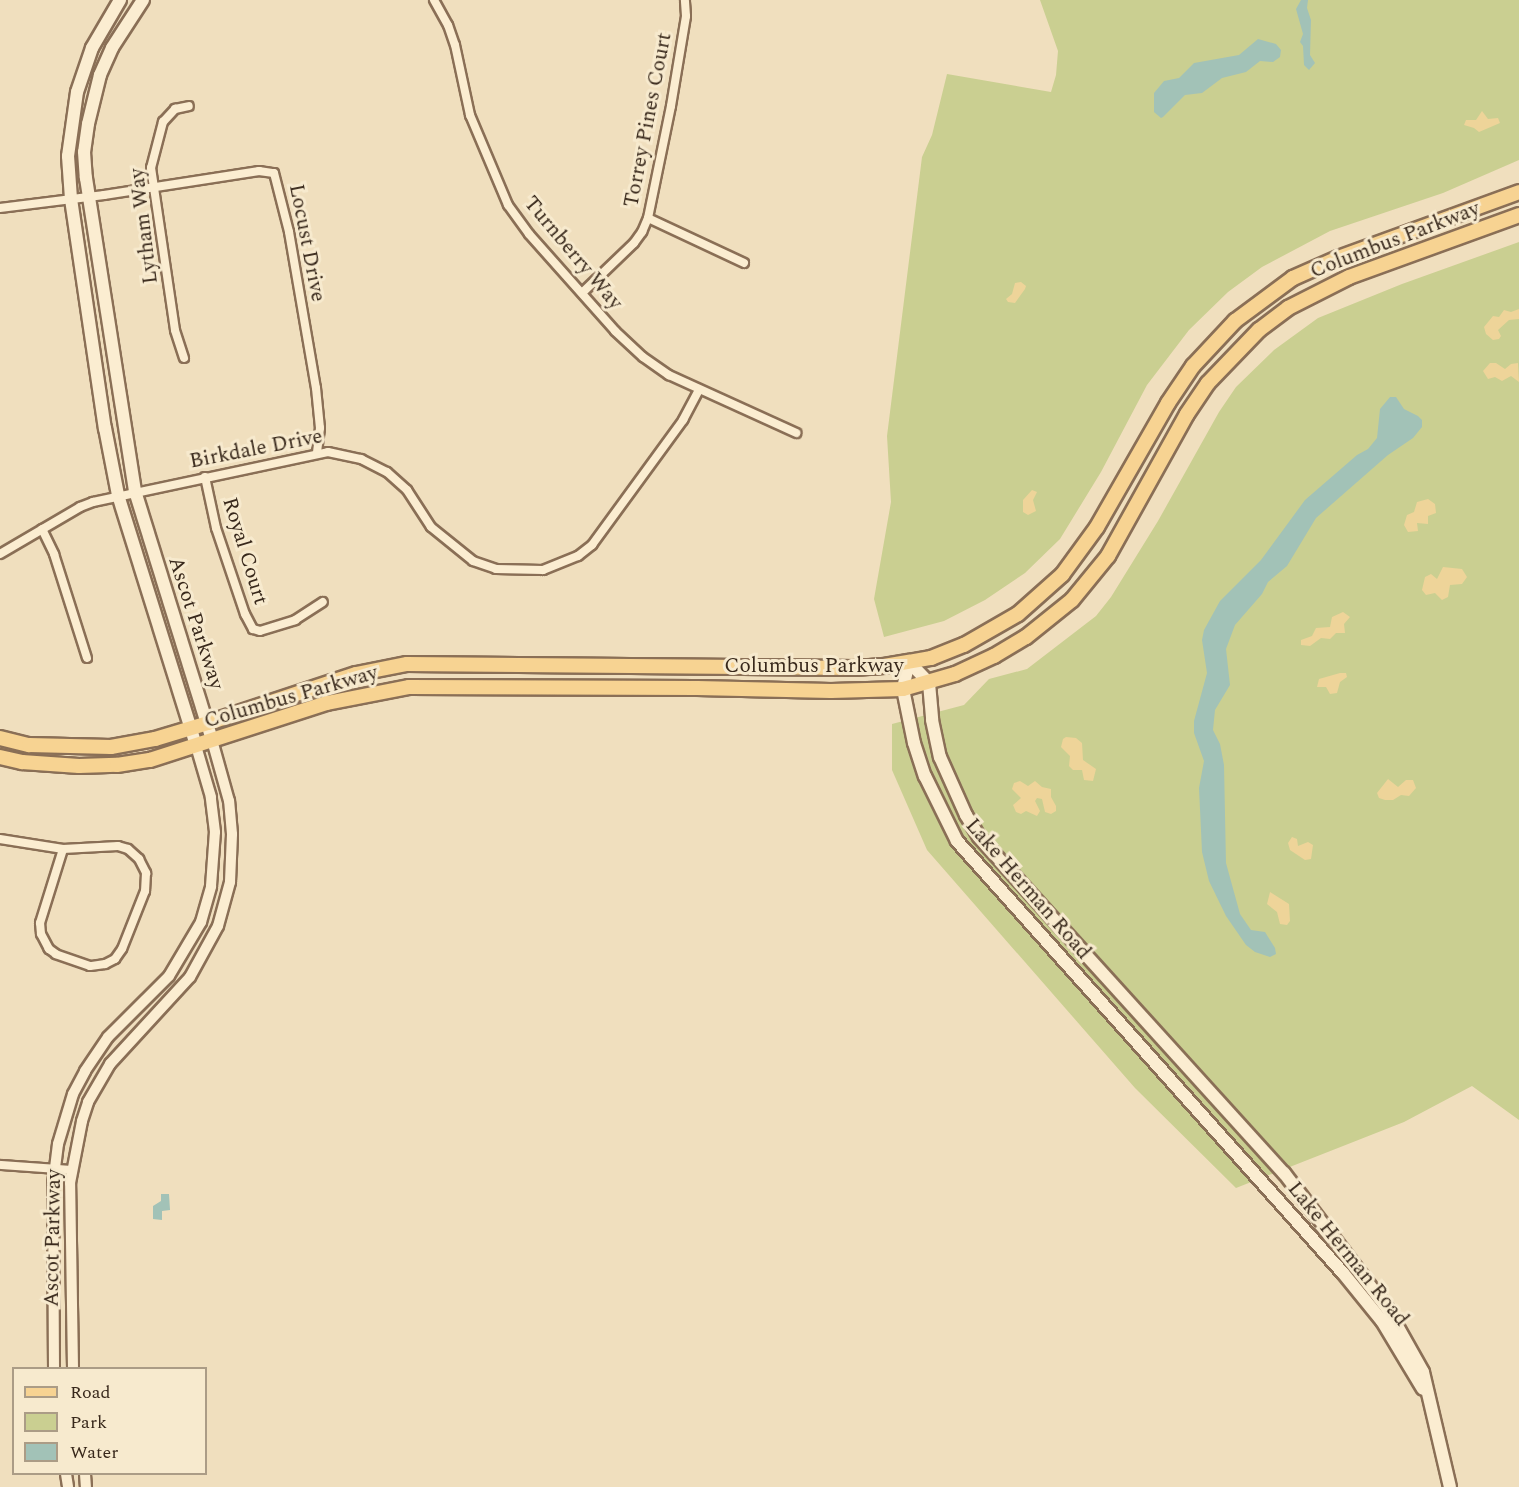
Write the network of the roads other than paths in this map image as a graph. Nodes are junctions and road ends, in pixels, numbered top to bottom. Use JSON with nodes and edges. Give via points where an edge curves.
{"nodes":[{"id":1,"x":120,"y":0,"type":"edge"},
{"id":2,"x":143,"y":0,"type":"edge"},
{"id":3,"x":434,"y":0,"type":"edge"},
{"id":4,"x":685,"y":0,"type":"edge"},
{"id":5,"x":189,"y":106,"type":"dead end"},
{"id":6,"x":153,"y":187,"type":"junction"},
{"id":7,"x":1519,"y":192,"type":"edge"},
{"id":8,"x":88,"y":197,"type":"junction"},
{"id":9,"x":71,"y":199,"type":"junction"},
{"id":10,"x":0,"y":208,"type":"edge"},
{"id":11,"x":1519,"y":215,"type":"edge"},
{"id":12,"x":648,"y":218,"type":"junction"},
{"id":13,"x":744,"y":263,"type":"dead end"},
{"id":14,"x":582,"y":294,"type":"junction"},
{"id":15,"x":184,"y":358,"type":"dead end"},
{"id":16,"x":699,"y":390,"type":"junction"},
{"id":17,"x":796,"y":433,"type":"dead end"},
{"id":18,"x":317,"y":452,"type":"junction"},
{"id":19,"x":205,"y":477,"type":"junction"},
{"id":20,"x":135,"y":491,"type":"junction"},
{"id":21,"x":118,"y":495,"type":"junction"},
{"id":22,"x":42,"y":529,"type":"junction"},
{"id":23,"x":0,"y":554,"type":"edge"},
{"id":24,"x":323,"y":602,"type":"dead end"},
{"id":25,"x":87,"y":658,"type":"dead end"},
{"id":26,"x":909,"y":662,"type":"junction"},
{"id":27,"x":929,"y":683,"type":"junction"},
{"id":28,"x":903,"y":689,"type":"junction"},
{"id":29,"x":208,"y":723,"type":"junction"},
{"id":30,"x":190,"y":728,"type":"junction"},
{"id":31,"x":0,"y":738,"type":"edge"},
{"id":32,"x":212,"y":740,"type":"junction"},
{"id":33,"x":196,"y":746,"type":"junction"},
{"id":34,"x":0,"y":757,"type":"edge"},
{"id":35,"x":0,"y":839,"type":"edge"},
{"id":36,"x":63,"y":849,"type":"junction"},
{"id":37,"x":0,"y":1165,"type":"edge"},
{"id":38,"x":53,"y":1169,"type":"junction"},
{"id":39,"x":71,"y":1170,"type":"junction"},
{"id":40,"x":54,"y":1367,"type":"edge"},
{"id":41,"x":73,"y":1367,"type":"edge"},
{"id":42,"x":1432,"y":1405,"type":"junction"},
{"id":43,"x":1450,"y":1487,"type":"edge"}],
"edges":[{"from":1,"to":9,"type":"main road","name":"Ascot Parkway","via":[[92,48],[77,92],[68,156]]},
{"from":2,"to":8,"type":"main road","name":"Ascot Parkway","via":[[112,48],[92,100],[84,152]]},
{"from":3,"to":14,"type":"street","name":"Turnberry Way","via":[[455,45],[470,115],[508,205]]},
{"from":4,"to":12,"type":"street","name":"Torrey Pines Court","via":[[675,83]]},
{"from":5,"to":6,"type":"street","name":"Lytham Way","via":[[175,109],[163,122],[151,168]]},
{"from":6,"to":8,"type":"street","name":"Locust Drive"},
{"from":6,"to":15,"type":"street","name":"Lytham Way","via":[[175,330]]},
{"from":6,"to":18,"type":"street","name":"Locust Drive","via":[[274,172],[289,232],[316,388],[320,428]]},
{"from":7,"to":26,"type":"main road","name":"Columbus Parkway","via":[[1338,258],[1293,278],[1244,314],[1193,366],[1097,527],[1062,574],[1018,614],[988,633],[930,658]]},
{"from":8,"to":9,"type":"street","name":"Locust Drive"},
{"from":8,"to":20,"type":"main road","name":"Ascot Parkway"},
{"from":9,"to":10,"type":"street","name":"Locust Drive"},
{"from":9,"to":21,"type":"main road","name":"Ascot Parkway"},
{"from":11,"to":27,"type":"main road","name":"Columbus Parkway","via":[[1349,277],[1312,294],[1259,330],[1208,384],[1187,414],[1108,556],[1072,600],[1048,621],[994,656]]},
{"from":12,"to":13,"type":"street"},
{"from":12,"to":14,"type":"street","name":"Torrey Pines Court","via":[[634,243]]},
{"from":14,"to":16,"type":"street","name":"Turnberry Way","via":[[643,357]]},
{"from":16,"to":17,"type":"street","name":"Turnberry Way"},
{"from":16,"to":18,"type":"street","name":"Birkdale Drive","via":[[683,420],[592,545],[578,556],[543,570],[496,569],[473,561],[431,527],[407,490],[387,472],[347,454]]},
{"from":18,"to":19,"type":"street","name":"Birkdale Drive"},
{"from":19,"to":20,"type":"street","name":"Birkdale Drive"},
{"from":19,"to":24,"type":"street","name":"Royal Court","via":[[216,528],[253,629],[260,631],[295,620]]},
{"from":20,"to":21,"type":"street","name":"Birkdale Drive"},
{"from":20,"to":29,"type":"main road","name":"Ascot Parkway"},
{"from":21,"to":22,"type":"street","name":"Birkdale Drive","via":[[80,507]]},
{"from":21,"to":30,"type":"main road","name":"Ascot Parkway"},
{"from":22,"to":23,"type":"street","name":"Birkdale Drive"},
{"from":22,"to":25,"type":"street","via":[[54,554]]},
{"from":26,"to":27,"type":"main road"},
{"from":26,"to":28,"type":"main road","name":"Lake Herman Road"},
{"from":26,"to":29,"type":"main road","name":"Columbus Parkway","via":[[854,668],[407,664],[356,674]]},
{"from":27,"to":28,"type":"main road","name":"Columbus Parkway"},
{"from":27,"to":42,"type":"main road","name":"Lake Herman Road","via":[[940,757],[979,837],[1284,1173],[1387,1308],[1423,1372]]},
{"from":28,"to":32,"type":"main road","name":"Columbus Parkway","via":[[409,687],[327,704]]},
{"from":28,"to":42,"type":"main road","name":"Lake Herman Road","via":[[925,776],[957,841],[1343,1273],[1395,1341]]},
{"from":29,"to":30,"type":"main road","name":"Columbus Parkway"},
{"from":29,"to":32,"type":"main road","name":"Ascot Parkway"},
{"from":30,"to":31,"type":"main road","name":"Columbus Parkway","via":[[111,747],[29,745]]},
{"from":30,"to":33,"type":"main road","name":"Ascot Parkway"},
{"from":32,"to":33,"type":"main road","name":"Columbus Parkway"},
{"from":32,"to":39,"type":"street","name":"Ascot Parkway","via":[[224,777],[232,834],[230,882],[218,926],[190,977],[122,1049],[99,1080],[82,1121]]},
{"from":33,"to":34,"type":"main road","name":"Columbus Parkway","via":[[117,765],[79,766]]},
{"from":33,"to":38,"type":"street","name":"Ascot Parkway","via":[[211,797],[215,832],[211,886],[201,922],[169,976],[108,1037],[84,1071],[63,1121]]},
{"from":35,"to":36,"type":"street"},
{"from":36,"to":36,"type":"street","via":[[40,923],[41,934],[56,954],[90,966],[105,964],[115,959],[127,938],[146,884],[143,865],[134,853],[118,846]]},
{"from":37,"to":38,"type":"street"},
{"from":38,"to":39,"type":"street"},
{"from":38,"to":40,"type":"street","name":"Ascot Parkway"},
{"from":39,"to":41,"type":"street","name":"Ascot Parkway"},
{"from":42,"to":43,"type":"main road","name":"Lake Herman Road"}]}
